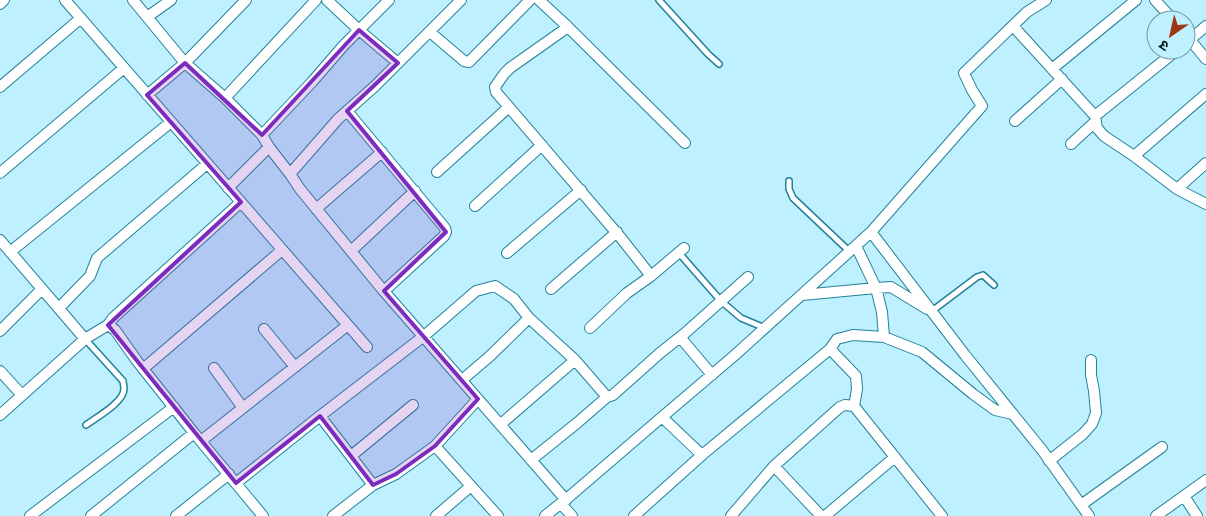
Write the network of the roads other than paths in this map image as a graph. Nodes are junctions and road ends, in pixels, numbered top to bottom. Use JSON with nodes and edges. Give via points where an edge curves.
{"nodes":[{"id":1,"x":4,"y":0,"type":"edge"},
{"id":2,"x":65,"y":0,"type":"edge"},
{"id":3,"x":133,"y":0,"type":"edge"},
{"id":4,"x":171,"y":0,"type":"edge"},
{"id":5,"x":246,"y":0,"type":"edge"},
{"id":6,"x":316,"y":0,"type":"edge"},
{"id":7,"x":327,"y":0,"type":"edge"},
{"id":8,"x":389,"y":0,"type":"edge"},
{"id":9,"x":461,"y":0,"type":"edge"},
{"id":10,"x":530,"y":0,"type":"edge"},
{"id":11,"x":539,"y":0,"type":"edge"},
{"id":12,"x":659,"y":0,"type":"edge"},
{"id":13,"x":1046,"y":0,"type":"edge"},
{"id":14,"x":1136,"y":0,"type":"edge"},
{"id":15,"x":1155,"y":0,"type":"edge"},
{"id":16,"x":0,"y":4,"type":"edge"},
{"id":17,"x":1164,"y":10,"type":"edge"},
{"id":18,"x":147,"y":17,"type":"junction"},
{"id":19,"x":81,"y":18,"type":"junction"},
{"id":20,"x":1012,"y":26,"type":"junction"},
{"id":21,"x":568,"y":27,"type":"junction"},
{"id":22,"x":359,"y":30,"type":"junction"},
{"id":23,"x":430,"y":32,"type":"junction"},
{"id":24,"x":1196,"y":48,"type":"edge"},
{"id":25,"x":1206,"y":59,"type":"edge"},
{"id":26,"x":1165,"y":60,"type":"edge"},
{"id":27,"x":185,"y":63,"type":"junction"},
{"id":28,"x":398,"y":63,"type":"junction"},
{"id":29,"x":720,"y":64,"type":"dead end"},
{"id":30,"x":124,"y":68,"type":"junction"},
{"id":31,"x":1052,"y":69,"type":"junction"},
{"id":32,"x":1062,"y":79,"type":"junction"},
{"id":33,"x":0,"y":87,"type":"edge"},
{"id":34,"x":1206,"y":94,"type":"edge"},
{"id":35,"x":147,"y":95,"type":"junction"},
{"id":36,"x":225,"y":98,"type":"junction"},
{"id":37,"x":509,"y":107,"type":"junction"},
{"id":38,"x":347,"y":111,"type":"junction"},
{"id":39,"x":1096,"y":118,"type":"junction"},
{"id":40,"x":1015,"y":121,"type":"dead end"},
{"id":41,"x":171,"y":122,"type":"junction"},
{"id":42,"x":262,"y":135,"type":"junction"},
{"id":43,"x":685,"y":143,"type":"dead end"},
{"id":44,"x":1071,"y":144,"type":"dead end"},
{"id":45,"x":542,"y":145,"type":"junction"},
{"id":46,"x":269,"y":147,"type":"junction"},
{"id":47,"x":382,"y":152,"type":"junction"},
{"id":48,"x":1134,"y":156,"type":"junction"},
{"id":49,"x":207,"y":164,"type":"junction"},
{"id":50,"x":1206,"y":164,"type":"edge"},
{"id":51,"x":437,"y":172,"type":"dead end"},
{"id":52,"x":0,"y":173,"type":"edge"},
{"id":53,"x":290,"y":174,"type":"junction"},
{"id":54,"x":789,"y":181,"type":"dead end"},
{"id":55,"x":228,"y":188,"type":"junction"},
{"id":56,"x":1177,"y":189,"type":"junction"},
{"id":57,"x":581,"y":190,"type":"junction"},
{"id":58,"x":415,"y":191,"type":"junction"},
{"id":59,"x":241,"y":202,"type":"junction"},
{"id":60,"x":1206,"y":204,"type":"edge"},
{"id":61,"x":475,"y":206,"type":"dead end"},
{"id":62,"x":316,"y":209,"type":"junction"},
{"id":63,"x":617,"y":232,"type":"junction"},
{"id":64,"x":871,"y":232,"type":"junction"},
{"id":65,"x":0,"y":240,"type":"edge"},
{"id":66,"x":853,"y":249,"type":"junction"},
{"id":67,"x":282,"y":250,"type":"junction"},
{"id":68,"x":351,"y":251,"type":"junction"},
{"id":69,"x":681,"y":251,"type":"joint"},
{"id":70,"x":10,"y":252,"type":"junction"},
{"id":71,"x":507,"y":253,"type":"dead end"},
{"id":72,"x":651,"y":276,"type":"junction"},
{"id":73,"x":748,"y":277,"type":"dead end"},
{"id":74,"x":994,"y":284,"type":"dead end"},
{"id":75,"x":876,"y":288,"type":"junction"},
{"id":76,"x":42,"y":289,"type":"junction"},
{"id":77,"x":551,"y":289,"type":"dead end"},
{"id":78,"x":384,"y":291,"type":"junction"},
{"id":79,"x":802,"y":295,"type":"junction"},
{"id":80,"x":721,"y":301,"type":"junction"},
{"id":81,"x":58,"y":308,"type":"junction"},
{"id":82,"x":932,"y":312,"type":"junction"},
{"id":83,"x":528,"y":318,"type":"junction"},
{"id":84,"x":108,"y":325,"type":"junction"},
{"id":85,"x":348,"y":325,"type":"junction"},
{"id":86,"x":590,"y":328,"type":"dead end"},
{"id":87,"x":765,"y":328,"type":"junction"},
{"id":88,"x":264,"y":329,"type":"dead end"},
{"id":89,"x":0,"y":331,"type":"edge"},
{"id":90,"x":424,"y":336,"type":"junction"},
{"id":91,"x":680,"y":337,"type":"junction"},
{"id":92,"x":884,"y":337,"type":"junction"},
{"id":93,"x":85,"y":339,"type":"junction"},
{"id":94,"x":367,"y":347,"type":"dead end"},
{"id":95,"x":830,"y":349,"type":"junction"},
{"id":96,"x":575,"y":360,"type":"junction"},
{"id":97,"x":1091,"y":360,"type":"dead end"},
{"id":98,"x":295,"y":367,"type":"junction"},
{"id":99,"x":214,"y":368,"type":"dead end"},
{"id":100,"x":144,"y":369,"type":"junction"},
{"id":101,"x":0,"y":371,"type":"edge"},
{"id":102,"x":712,"y":375,"type":"junction"},
{"id":103,"x":462,"y":380,"type":"junction"},
{"id":104,"x":22,"y":395,"type":"junction"},
{"id":105,"x":607,"y":397,"type":"junction"},
{"id":106,"x":478,"y":399,"type":"junction"},
{"id":107,"x":413,"y":405,"type":"dead end"},
{"id":108,"x":854,"y":406,"type":"junction"},
{"id":109,"x":174,"y":407,"type":"junction"},
{"id":110,"x":243,"y":408,"type":"junction"},
{"id":111,"x":1013,"y":414,"type":"junction"},
{"id":112,"x":0,"y":415,"type":"edge"},
{"id":113,"x":320,"y":416,"type":"junction"},
{"id":114,"x":662,"y":417,"type":"junction"},
{"id":115,"x":500,"y":424,"type":"junction"},
{"id":116,"x":86,"y":425,"type":"dead end"},
{"id":117,"x":198,"y":437,"type":"junction"},
{"id":118,"x":435,"y":446,"type":"junction"},
{"id":119,"x":1162,"y":447,"type":"dead end"},
{"id":120,"x":702,"y":455,"type":"junction"},
{"id":121,"x":351,"y":456,"type":"junction"},
{"id":122,"x":895,"y":456,"type":"junction"},
{"id":123,"x":531,"y":460,"type":"junction"},
{"id":124,"x":1049,"y":461,"type":"junction"},
{"id":125,"x":774,"y":466,"type":"junction"},
{"id":126,"x":229,"y":474,"type":"junction"},
{"id":127,"x":1206,"y":480,"type":"edge"},
{"id":128,"x":236,"y":483,"type":"junction"},
{"id":129,"x":374,"y":485,"type":"junction"},
{"id":130,"x":471,"y":486,"type":"junction"},
{"id":131,"x":1184,"y":496,"type":"junction"},
{"id":132,"x":564,"y":502,"type":"junction"},
{"id":133,"x":1081,"y":505,"type":"junction"},
{"id":134,"x":346,"y":512,"type":"edge"},
{"id":135,"x":260,"y":515,"type":"edge"},
{"id":136,"x":818,"y":515,"type":"edge"},
{"id":137,"x":30,"y":516,"type":"edge"},
{"id":138,"x":91,"y":516,"type":"edge"},
{"id":139,"x":176,"y":516,"type":"edge"},
{"id":140,"x":333,"y":516,"type":"edge"},
{"id":141,"x":436,"y":516,"type":"edge"},
{"id":142,"x":498,"y":516,"type":"edge"},
{"id":143,"x":545,"y":516,"type":"edge"},
{"id":144,"x":572,"y":516,"type":"edge"},
{"id":145,"x":634,"y":516,"type":"edge"},
{"id":146,"x":731,"y":516,"type":"edge"},
{"id":147,"x":942,"y":516,"type":"edge"},
{"id":148,"x":1089,"y":516,"type":"edge"},
{"id":149,"x":1156,"y":516,"type":"edge"},
{"id":150,"x":1197,"y":516,"type":"edge"}],
"edges":[{"from":1,"to":16,"type":"street"},
{"from":2,"to":19,"type":"street"},
{"from":3,"to":18,"type":"street"},
{"from":4,"to":18,"type":"street"},
{"from":5,"to":27,"type":"street"},
{"from":6,"to":36,"type":"street"},
{"from":7,"to":22,"type":"street"},
{"from":8,"to":22,"type":"street"},
{"from":9,"to":23,"type":"street"},
{"from":10,"to":23,"type":"street","via":[[469,62]]},
{"from":11,"to":21,"type":"street"},
{"from":12,"to":29,"type":"lane"},
{"from":13,"to":20,"type":"street"},
{"from":14,"to":31,"type":"street"},
{"from":15,"to":17,"type":"street"},
{"from":18,"to":27,"type":"street"},
{"from":19,"to":30,"type":"street"},
{"from":19,"to":33,"type":"street"},
{"from":20,"to":31,"type":"street"},
{"from":20,"to":64,"type":"street","via":[[964,73],[982,106]]},
{"from":21,"to":37,"type":"street","via":[[504,74],[496,92]]},
{"from":21,"to":43,"type":"street"},
{"from":22,"to":28,"type":"street"},
{"from":22,"to":42,"type":"street"},
{"from":23,"to":28,"type":"street"},
{"from":24,"to":25,"type":"street"},
{"from":26,"to":39,"type":"street"},
{"from":27,"to":35,"type":"street"},
{"from":27,"to":36,"type":"street"},
{"from":28,"to":38,"type":"street"},
{"from":30,"to":35,"type":"street"},
{"from":30,"to":52,"type":"street"},
{"from":31,"to":32,"type":"street"},
{"from":32,"to":39,"type":"street"},
{"from":32,"to":40,"type":"street"},
{"from":34,"to":48,"type":"street"},
{"from":35,"to":41,"type":"street"},
{"from":36,"to":42,"type":"street"},
{"from":37,"to":45,"type":"street"},
{"from":37,"to":51,"type":"street"},
{"from":38,"to":47,"type":"street"},
{"from":38,"to":53,"type":"street"},
{"from":39,"to":44,"type":"street"},
{"from":39,"to":48,"type":"street","via":[[1097,128],[1104,136]]},
{"from":41,"to":49,"type":"street"},
{"from":41,"to":70,"type":"street"},
{"from":42,"to":46,"type":"street"},
{"from":45,"to":57,"type":"street"},
{"from":45,"to":61,"type":"street"},
{"from":46,"to":53,"type":"street"},
{"from":46,"to":55,"type":"street"},
{"from":47,"to":58,"type":"street"},
{"from":47,"to":62,"type":"street"},
{"from":48,"to":56,"type":"street"},
{"from":49,"to":55,"type":"street"},
{"from":49,"to":81,"type":"street","via":[[98,258],[90,276]]},
{"from":50,"to":56,"type":"street"},
{"from":53,"to":62,"type":"street"},
{"from":54,"to":66,"type":"lane","via":[[793,198]]},
{"from":55,"to":59,"type":"street"},
{"from":56,"to":60,"type":"street"},
{"from":57,"to":63,"type":"street"},
{"from":57,"to":71,"type":"street"},
{"from":58,"to":68,"type":"street"},
{"from":58,"to":78,"type":"street","via":[[446,232]]},
{"from":59,"to":67,"type":"street"},
{"from":59,"to":84,"type":"street"},
{"from":62,"to":68,"type":"street"},
{"from":63,"to":72,"type":"street"},
{"from":63,"to":77,"type":"street"},
{"from":64,"to":66,"type":"street"},
{"from":64,"to":82,"type":"street"},
{"from":65,"to":70,"type":"street"},
{"from":66,"to":75,"type":"street"},
{"from":66,"to":79,"type":"street"},
{"from":67,"to":85,"type":"street"},
{"from":67,"to":100,"type":"street"},
{"from":68,"to":78,"type":"street"},
{"from":69,"to":72,"type":"street"},
{"from":69,"to":80,"type":"lane"},
{"from":70,"to":76,"type":"street"},
{"from":72,"to":86,"type":"street","via":[[627,293]]},
{"from":73,"to":80,"type":"street"},
{"from":74,"to":82,"type":"lane","via":[[983,275],[977,277]]},
{"from":75,"to":79,"type":"street"},
{"from":75,"to":82,"type":"street","via":[[891,287]]},
{"from":75,"to":92,"type":"street"},
{"from":76,"to":81,"type":"street"},
{"from":76,"to":89,"type":"street"},
{"from":78,"to":90,"type":"street"},
{"from":79,"to":87,"type":"street"},
{"from":80,"to":87,"type":"lane","via":[[741,318]]},
{"from":80,"to":91,"type":"street"},
{"from":81,"to":93,"type":"street"},
{"from":82,"to":111,"type":"street"},
{"from":83,"to":90,"type":"street","via":[[514,299],[495,286],[476,291]]},
{"from":83,"to":96,"type":"street"},
{"from":83,"to":103,"type":"street"},
{"from":84,"to":93,"type":"street"},
{"from":84,"to":100,"type":"street"},
{"from":85,"to":94,"type":"street"},
{"from":85,"to":98,"type":"street"},
{"from":87,"to":102,"type":"street"},
{"from":88,"to":98,"type":"street"},
{"from":90,"to":103,"type":"street"},
{"from":90,"to":113,"type":"street"},
{"from":91,"to":102,"type":"street"},
{"from":91,"to":105,"type":"street"},
{"from":92,"to":95,"type":"street","via":[[853,335],[837,340]]},
{"from":92,"to":111,"type":"street","via":[[922,352],[995,410]]},
{"from":93,"to":104,"type":"street"},
{"from":93,"to":116,"type":"lane","via":[[122,381],[124,388],[119,401]]},
{"from":95,"to":108,"type":"street","via":[[856,376]]},
{"from":95,"to":120,"type":"street"},
{"from":96,"to":105,"type":"street"},
{"from":96,"to":115,"type":"street"},
{"from":97,"to":124,"type":"street","via":[[1096,413],[1092,424]]},
{"from":98,"to":110,"type":"street"},
{"from":99,"to":110,"type":"street"},
{"from":100,"to":109,"type":"street"},
{"from":101,"to":104,"type":"street"},
{"from":102,"to":114,"type":"street"},
{"from":103,"to":106,"type":"street"},
{"from":104,"to":112,"type":"street"},
{"from":105,"to":123,"type":"street"},
{"from":106,"to":115,"type":"street"},
{"from":106,"to":118,"type":"street"},
{"from":107,"to":121,"type":"street"},
{"from":108,"to":122,"type":"street"},
{"from":108,"to":125,"type":"street","via":[[840,407]]},
{"from":109,"to":117,"type":"street"},
{"from":109,"to":137,"type":"street"},
{"from":110,"to":117,"type":"street"},
{"from":111,"to":124,"type":"street"},
{"from":113,"to":121,"type":"street"},
{"from":113,"to":128,"type":"street"},
{"from":114,"to":120,"type":"street"},
{"from":114,"to":132,"type":"street"},
{"from":115,"to":123,"type":"street"},
{"from":117,"to":126,"type":"street"},
{"from":117,"to":138,"type":"street"},
{"from":118,"to":129,"type":"street","via":[[396,474]]},
{"from":118,"to":130,"type":"street"},
{"from":119,"to":133,"type":"street"},
{"from":120,"to":145,"type":"street"},
{"from":121,"to":129,"type":"street"},
{"from":122,"to":136,"type":"street"},
{"from":122,"to":147,"type":"street"},
{"from":123,"to":132,"type":"street"},
{"from":124,"to":133,"type":"street"},
{"from":125,"to":136,"type":"street"},
{"from":125,"to":146,"type":"street"},
{"from":126,"to":128,"type":"street"},
{"from":126,"to":139,"type":"street"},
{"from":127,"to":131,"type":"street"},
{"from":128,"to":135,"type":"street"},
{"from":129,"to":134,"type":"street"},
{"from":130,"to":141,"type":"street"},
{"from":130,"to":142,"type":"street"},
{"from":131,"to":149,"type":"street"},
{"from":131,"to":150,"type":"street"},
{"from":132,"to":143,"type":"street"},
{"from":132,"to":144,"type":"street"},
{"from":133,"to":148,"type":"street"},
{"from":134,"to":140,"type":"street"}]}
